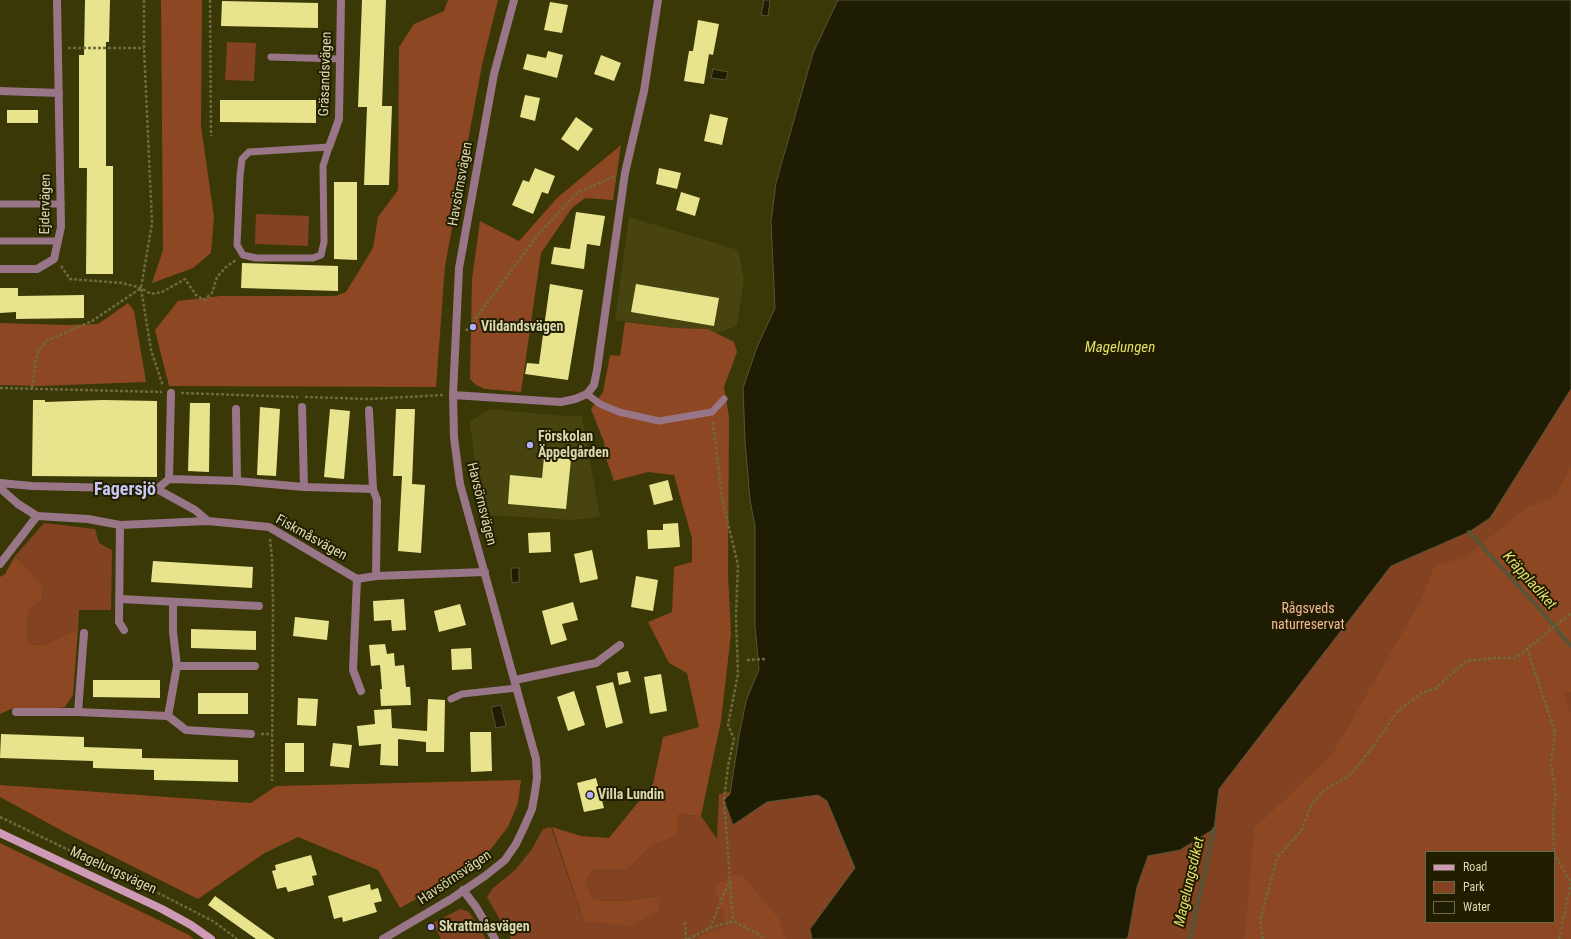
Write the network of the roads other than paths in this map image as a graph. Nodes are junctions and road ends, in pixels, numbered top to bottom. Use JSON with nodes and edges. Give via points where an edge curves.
{"nodes":[{"id":1,"x":57,"y":0,"type":"edge"},
{"id":2,"x":341,"y":0,"type":"edge"},
{"id":3,"x":514,"y":0,"type":"edge"},
{"id":4,"x":658,"y":0,"type":"edge"},
{"id":5,"x":271,"y":57,"type":"dead end"},
{"id":6,"x":340,"y":59,"type":"junction"},
{"id":7,"x":0,"y":91,"type":"edge"},
{"id":8,"x":59,"y":93,"type":"junction"},
{"id":9,"x":329,"y":147,"type":"junction"},
{"id":10,"x":0,"y":204,"type":"edge"},
{"id":11,"x":61,"y":204,"type":"junction"},
{"id":12,"x":0,"y":241,"type":"edge"},
{"id":13,"x":58,"y":241,"type":"junction"},
{"id":14,"x":0,"y":269,"type":"edge"},
{"id":15,"x":171,"y":393,"type":"road end"},
{"id":16,"x":587,"y":394,"type":"junction"},
{"id":17,"x":453,"y":395,"type":"junction"},
{"id":18,"x":724,"y":399,"type":"dead end"},
{"id":19,"x":302,"y":407,"type":"dead end"},
{"id":20,"x":236,"y":409,"type":"dead end"},
{"id":21,"x":369,"y":410,"type":"dead end"},
{"id":22,"x":170,"y":479,"type":"junction"},
{"id":23,"x":237,"y":481,"type":"junction"},
{"id":24,"x":1,"y":488,"type":"edge"},
{"id":25,"x":304,"y":488,"type":"junction"},
{"id":26,"x":158,"y":489,"type":"junction"},
{"id":27,"x":373,"y":489,"type":"junction"},
{"id":28,"x":36,"y":516,"type":"junction"},
{"id":29,"x":208,"y":521,"type":"junction"},
{"id":30,"x":120,"y":525,"type":"junction"},
{"id":31,"x":0,"y":564,"type":"edge"},
{"id":32,"x":485,"y":572,"type":"junction"},
{"id":33,"x":376,"y":576,"type":"junction"},
{"id":34,"x":357,"y":579,"type":"junction"},
{"id":35,"x":120,"y":599,"type":"junction"},
{"id":36,"x":173,"y":602,"type":"junction"},
{"id":37,"x":258,"y":606,"type":"dead end"},
{"id":38,"x":124,"y":630,"type":"dead end"},
{"id":39,"x":84,"y":633,"type":"dead end"},
{"id":40,"x":620,"y":645,"type":"dead end"},
{"id":41,"x":177,"y":666,"type":"junction"},
{"id":42,"x":255,"y":666,"type":"dead end"},
{"id":43,"x":516,"y":684,"type":"junction"},
{"id":44,"x":361,"y":691,"type":"dead end"},
{"id":45,"x":451,"y":699,"type":"dead end"},
{"id":46,"x":16,"y":712,"type":"dead end"},
{"id":47,"x":78,"y":712,"type":"junction"},
{"id":48,"x":168,"y":716,"type":"junction"},
{"id":49,"x":251,"y":734,"type":"dead end"},
{"id":50,"x":0,"y":832,"type":"edge"},
{"id":51,"x":463,"y":890,"type":"junction"},
{"id":52,"x":211,"y":939,"type":"edge"},
{"id":53,"x":383,"y":939,"type":"edge"},
{"id":54,"x":495,"y":939,"type":"edge"}],
"edges":[{"from":1,"to":8,"type":"street","name":"Ejdervägen"},
{"from":2,"to":6,"type":"street","name":"Gräsandsvägen"},
{"from":3,"to":17,"type":"street","name":"Havsörnsvägen","via":[[494,74],[459,268]]},
{"from":4,"to":16,"type":"street","via":[[644,90],[625,173],[597,370],[594,385]]},
{"from":5,"to":6,"type":"lane"},
{"from":6,"to":9,"type":"street","name":"Gräsandsvägen","via":[[339,119]]},
{"from":7,"to":8,"type":"street"},
{"from":8,"to":11,"type":"street","name":"Ejdervägen"},
{"from":9,"to":9,"type":"lane","via":[[249,152],[242,158],[237,245],[242,255],[263,258],[313,258],[321,255],[324,242],[323,166]]},
{"from":10,"to":11,"type":"lane"},
{"from":11,"to":13,"type":"street","name":"Ejdervägen"},
{"from":12,"to":13,"type":"lane"},
{"from":13,"to":14,"type":"street","name":"Ejdervägen","via":[[54,259],[37,268]]},
{"from":15,"to":22,"type":"street"},
{"from":16,"to":17,"type":"street","via":[[561,402]]},
{"from":16,"to":18,"type":"lane","via":[[600,404],[619,412],[660,421],[712,412]]},
{"from":17,"to":32,"type":"street","name":"Havsörnsvägen","via":[[454,437],[460,484]]},
{"from":19,"to":25,"type":"street"},
{"from":20,"to":23,"type":"street"},
{"from":21,"to":27,"type":"street"},
{"from":22,"to":23,"type":"street"},
{"from":22,"to":26,"type":"street"},
{"from":23,"to":25,"type":"street"},
{"from":24,"to":26,"type":"street","via":[[32,486]]},
{"from":24,"to":28,"type":"street"},
{"from":25,"to":27,"type":"street"},
{"from":26,"to":29,"type":"street","via":[[195,510]]},
{"from":27,"to":33,"type":"street","via":[[377,500]]},
{"from":28,"to":30,"type":"street","name":"Fiskmåsvägen","via":[[88,519]]},
{"from":28,"to":31,"type":"street"},
{"from":29,"to":30,"type":"street","name":"Fiskmåsvägen"},
{"from":29,"to":34,"type":"street","name":"Fiskmåsvägen","via":[[269,528]]},
{"from":30,"to":35,"type":"street"},
{"from":32,"to":33,"type":"street","name":"Fiskmåsvägen"},
{"from":32,"to":43,"type":"street","name":"Havsörnsvägen"},
{"from":33,"to":34,"type":"street","name":"Fiskmåsvägen"},
{"from":34,"to":44,"type":"street","via":[[353,670]]},
{"from":35,"to":36,"type":"street"},
{"from":35,"to":38,"type":"street","via":[[119,622]]},
{"from":36,"to":37,"type":"street"},
{"from":36,"to":41,"type":"street"},
{"from":39,"to":47,"type":"street"},
{"from":40,"to":43,"type":"street","via":[[596,663]]},
{"from":41,"to":42,"type":"street"},
{"from":41,"to":48,"type":"street"},
{"from":43,"to":45,"type":"lane","via":[[462,694]]},
{"from":43,"to":51,"type":"street","name":"Havsörnsvägen","via":[[536,760],[537,778],[532,809],[516,844],[505,860]]},
{"from":46,"to":47,"type":"street"},
{"from":47,"to":48,"type":"street"},
{"from":48,"to":49,"type":"street","via":[[186,730]]},
{"from":50,"to":52,"type":"main road","name":"Magelungsvägen","via":[[162,909]]},
{"from":51,"to":53,"type":"street","name":"Havsörnsvägen"},
{"from":51,"to":54,"type":"street"}]}
